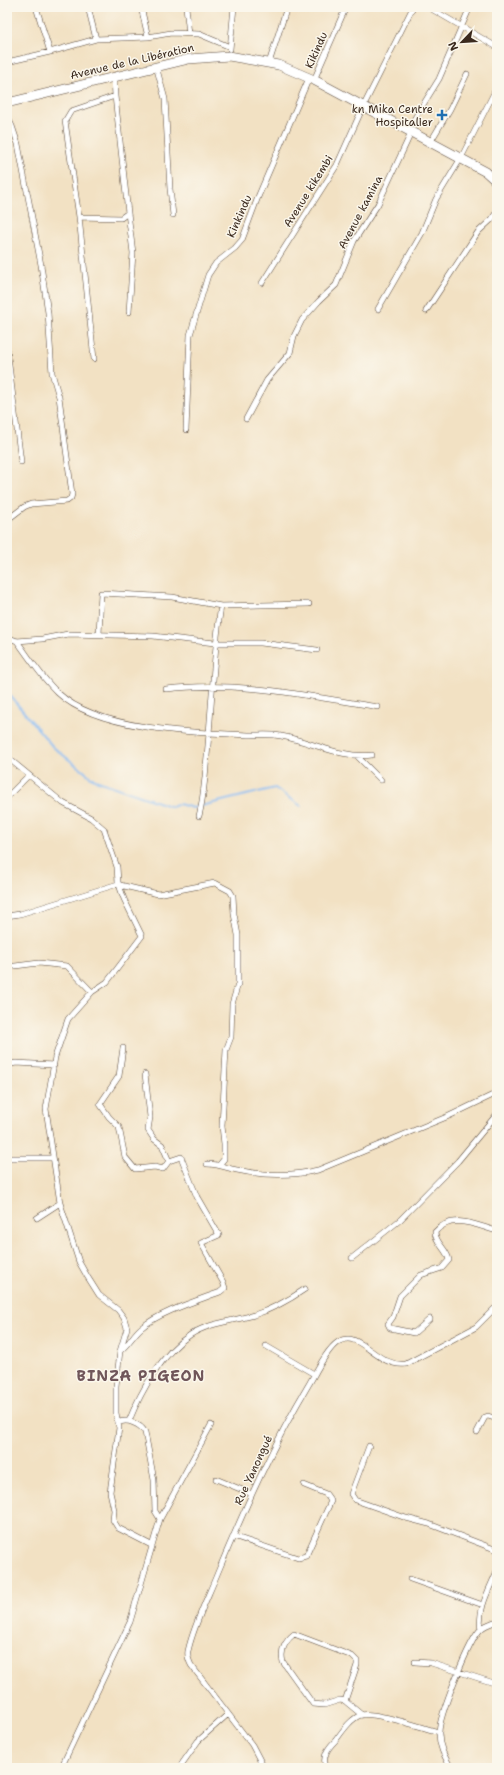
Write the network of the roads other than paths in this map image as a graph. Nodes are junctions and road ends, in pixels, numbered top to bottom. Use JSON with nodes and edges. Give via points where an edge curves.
{"nodes":[{"id":1,"x":36,"y":7,"type":"edge"},
{"id":2,"x":88,"y":7,"type":"edge"},
{"id":3,"x":141,"y":7,"type":"edge"},
{"id":4,"x":186,"y":7,"type":"edge"},
{"id":5,"x":234,"y":7,"type":"edge"},
{"id":6,"x":287,"y":7,"type":"edge"},
{"id":7,"x":346,"y":7,"type":"edge"},
{"id":8,"x":412,"y":7,"type":"edge"},
{"id":9,"x":428,"y":7,"type":"edge"},
{"id":10,"x":470,"y":7,"type":"edge"},
{"id":11,"x":462,"y":26,"type":"junction"},
{"id":12,"x":189,"y":34,"type":"junction"},
{"id":13,"x":148,"y":37,"type":"junction"},
{"id":14,"x":96,"y":39,"type":"junction"},
{"id":15,"x":497,"y":47,"type":"edge"},
{"id":16,"x":230,"y":51,"type":"junction"},
{"id":17,"x":50,"y":52,"type":"junction"},
{"id":18,"x":7,"y":62,"type":"edge"},
{"id":19,"x":269,"y":63,"type":"junction"},
{"id":20,"x":156,"y":66,"type":"junction"},
{"id":21,"x":467,"y":74,"type":"dead end"},
{"id":22,"x":114,"y":77,"type":"junction"},
{"id":23,"x":311,"y":79,"type":"junction"},
{"id":24,"x":497,"y":88,"type":"edge"},
{"id":25,"x":115,"y":96,"type":"junction"},
{"id":26,"x":7,"y":103,"type":"edge"},
{"id":27,"x":363,"y":107,"type":"junction"},
{"id":28,"x":7,"y":116,"type":"edge"},
{"id":29,"x":410,"y":130,"type":"junction"},
{"id":30,"x":431,"y":141,"type":"junction"},
{"id":31,"x":461,"y":158,"type":"junction"},
{"id":32,"x":497,"y":182,"type":"edge"},
{"id":33,"x":497,"y":211,"type":"edge"},
{"id":34,"x":128,"y":213,"type":"junction"},
{"id":35,"x":173,"y":215,"type":"dead end"},
{"id":36,"x":79,"y":217,"type":"junction"},
{"id":37,"x":262,"y":283,"type":"dead end"},
{"id":38,"x":378,"y":309,"type":"dead end"},
{"id":39,"x":426,"y":311,"type":"dead end"},
{"id":40,"x":129,"y":312,"type":"dead end"},
{"id":41,"x":7,"y":349,"type":"edge"},
{"id":42,"x":94,"y":359,"type":"dead end"},
{"id":43,"x":246,"y":419,"type":"dead end"},
{"id":44,"x":186,"y":430,"type":"dead end"},
{"id":45,"x":22,"y":462,"type":"dead end"},
{"id":46,"x":7,"y":520,"type":"edge"},
{"id":47,"x":309,"y":604,"type":"dead end"},
{"id":48,"x":221,"y":606,"type":"junction"},
{"id":49,"x":99,"y":634,"type":"junction"},
{"id":50,"x":7,"y":637,"type":"edge"},
{"id":51,"x":17,"y":641,"type":"junction"},
{"id":52,"x":215,"y":643,"type":"junction"},
{"id":53,"x":317,"y":650,"type":"dead end"},
{"id":54,"x":212,"y":686,"type":"junction"},
{"id":55,"x":166,"y":689,"type":"dead end"},
{"id":56,"x":378,"y":707,"type":"dead end"},
{"id":57,"x":209,"y":732,"type":"junction"},
{"id":58,"x":7,"y":756,"type":"edge"},
{"id":59,"x":372,"y":756,"type":"dead end"},
{"id":60,"x":358,"y":757,"type":"junction"},
{"id":61,"x":29,"y":775,"type":"junction"},
{"id":62,"x":381,"y":780,"type":"dead end"},
{"id":63,"x":7,"y":797,"type":"edge"},
{"id":64,"x":199,"y":816,"type":"dead end"},
{"id":65,"x":119,"y":885,"type":"junction"},
{"id":66,"x":7,"y":916,"type":"edge"},
{"id":67,"x":7,"y":967,"type":"edge"},
{"id":68,"x":92,"y":992,"type":"junction"},
{"id":69,"x":123,"y":1048,"type":"dead end"},
{"id":70,"x":7,"y":1065,"type":"edge"},
{"id":71,"x":54,"y":1065,"type":"junction"},
{"id":72,"x":145,"y":1074,"type":"dead end"},
{"id":73,"x":497,"y":1093,"type":"edge"},
{"id":74,"x":497,"y":1114,"type":"edge"},
{"id":75,"x":7,"y":1158,"type":"edge"},
{"id":76,"x":52,"y":1158,"type":"junction"},
{"id":77,"x":169,"y":1161,"type":"junction"},
{"id":78,"x":207,"y":1164,"type":"dead end"},
{"id":79,"x":220,"y":1164,"type":"junction"},
{"id":80,"x":60,"y":1203,"type":"junction"},
{"id":81,"x":37,"y":1218,"type":"dead end"},
{"id":82,"x":497,"y":1231,"type":"edge"},
{"id":83,"x":352,"y":1258,"type":"dead end"},
{"id":84,"x":306,"y":1290,"type":"dead end"},
{"id":85,"x":494,"y":1310,"type":"dead end"},
{"id":86,"x":430,"y":1319,"type":"dead end"},
{"id":87,"x":266,"y":1346,"type":"dead end"},
{"id":88,"x":120,"y":1351,"type":"junction"},
{"id":89,"x":314,"y":1374,"type":"junction"},
{"id":90,"x":497,"y":1419,"type":"edge"},
{"id":91,"x":129,"y":1421,"type":"junction"},
{"id":92,"x":118,"y":1423,"type":"junction"},
{"id":93,"x":211,"y":1425,"type":"dead end"},
{"id":94,"x":477,"y":1432,"type":"dead end"},
{"id":95,"x":369,"y":1446,"type":"dead end"},
{"id":96,"x":216,"y":1479,"type":"dead end"},
{"id":97,"x":304,"y":1485,"type":"dead end"},
{"id":98,"x":252,"y":1494,"type":"junction"},
{"id":99,"x":160,"y":1520,"type":"junction"},
{"id":100,"x":233,"y":1536,"type":"junction"},
{"id":101,"x":151,"y":1545,"type":"junction"},
{"id":102,"x":497,"y":1550,"type":"edge"},
{"id":103,"x":497,"y":1571,"type":"edge"},
{"id":104,"x":410,"y":1578,"type":"dead end"},
{"id":105,"x":483,"y":1605,"type":"junction"},
{"id":106,"x":497,"y":1621,"type":"edge"},
{"id":107,"x":481,"y":1629,"type":"junction"},
{"id":108,"x":415,"y":1662,"type":"dead end"},
{"id":109,"x":460,"y":1671,"type":"junction"},
{"id":110,"x":497,"y":1684,"type":"edge"},
{"id":111,"x":345,"y":1701,"type":"junction"},
{"id":112,"x":227,"y":1715,"type":"junction"},
{"id":113,"x":362,"y":1715,"type":"junction"},
{"id":114,"x":439,"y":1732,"type":"junction"},
{"id":115,"x":61,"y":1768,"type":"edge"},
{"id":116,"x":179,"y":1768,"type":"edge"},
{"id":117,"x":264,"y":1768,"type":"edge"},
{"id":118,"x":326,"y":1768,"type":"edge"},
{"id":119,"x":451,"y":1768,"type":"edge"}],
"edges":[{"from":1,"to":17,"type":"street"},
{"from":2,"to":14,"type":"street"},
{"from":3,"to":13,"type":"street"},
{"from":4,"to":12,"type":"street"},
{"from":5,"to":16,"type":"street"},
{"from":6,"to":19,"type":"street"},
{"from":7,"to":23,"type":"street","name":"Kikindu"},
{"from":8,"to":27,"type":"street","name":"Avenue kikembi"},
{"from":9,"to":11,"type":"street"},
{"from":10,"to":11,"type":"street","name":"Avenue kamina"},
{"from":11,"to":15,"type":"street"},
{"from":11,"to":29,"type":"street","name":"Avenue kamina","via":[[439,79]]},
{"from":12,"to":13,"type":"street","via":[[171,33]]},
{"from":12,"to":16,"type":"street","via":[[198,34]]},
{"from":13,"to":14,"type":"street"},
{"from":14,"to":17,"type":"street"},
{"from":16,"to":19,"type":"highway","name":"Avenue de la Libération"},
{"from":16,"to":20,"type":"highway","name":"Avenue de la Libération"},
{"from":17,"to":18,"type":"street"},
{"from":19,"to":23,"type":"highway","name":"Avenue de la Libération"},
{"from":20,"to":22,"type":"highway","name":"Avenue de la Libération"},
{"from":20,"to":35,"type":"street","via":[[165,99]]},
{"from":21,"to":30,"type":"street"},
{"from":22,"to":25,"type":"street"},
{"from":22,"to":26,"type":"highway","name":"Avenue de la Libération"},
{"from":23,"to":27,"type":"highway","name":"Avenue de la Libération"},
{"from":23,"to":44,"type":"street","name":"Kinkindu","via":[[258,197],[242,240],[216,263],[208,275],[190,335]]},
{"from":24,"to":31,"type":"street"},
{"from":25,"to":34,"type":"street"},
{"from":25,"to":36,"type":"street","via":[[71,111],[65,121]]},
{"from":27,"to":29,"type":"highway","name":"Avenue de la Libération"},
{"from":27,"to":37,"type":"street","name":"Avenue kikembi","via":[[337,165]]},
{"from":28,"to":46,"type":"street","via":[[18,144],[41,265],[48,313],[52,373],[59,397],[72,494],[68,501],[31,504]]},
{"from":29,"to":30,"type":"highway","name":"Avenue de la Libération"},
{"from":29,"to":43,"type":"street","name":"Avenue kamina","via":[[378,204],[354,241],[336,285],[302,320],[294,336],[290,353],[267,380]]},
{"from":30,"to":31,"type":"highway","name":"Avenue de la Libération"},
{"from":31,"to":32,"type":"highway","name":"Avenue de la Libération","via":[[486,172]]},
{"from":31,"to":38,"type":"street","via":[[436,199],[422,233]]},
{"from":33,"to":39,"type":"street","via":[[478,232]]},
{"from":34,"to":36,"type":"street","via":[[121,218]]},
{"from":34,"to":40,"type":"street","via":[[133,253]]},
{"from":36,"to":42,"type":"street"},
{"from":41,"to":45,"type":"street"},
{"from":47,"to":48,"type":"street"},
{"from":48,"to":49,"type":"street","via":[[172,597],[101,593]]},
{"from":48,"to":52,"type":"street"},
{"from":49,"to":51,"type":"street","via":[[68,634]]},
{"from":49,"to":52,"type":"street","via":[[153,636]]},
{"from":50,"to":51,"type":"street"},
{"from":51,"to":57,"type":"street","via":[[44,678],[59,694],[80,709],[108,720],[132,725]]},
{"from":52,"to":53,"type":"street","via":[[261,643]]},
{"from":52,"to":54,"type":"street"},
{"from":54,"to":55,"type":"street"},
{"from":54,"to":56,"type":"street","via":[[263,689]]},
{"from":54,"to":57,"type":"street"},
{"from":57,"to":60,"type":"street","via":[[282,736]]},
{"from":57,"to":64,"type":"street"},
{"from":58,"to":61,"type":"street"},
{"from":59,"to":60,"type":"street"},
{"from":60,"to":62,"type":"street"},
{"from":61,"to":63,"type":"street"},
{"from":61,"to":65,"type":"street","via":[[63,803],[101,825],[117,867]]},
{"from":65,"to":66,"type":"street"},
{"from":65,"to":68,"type":"street","via":[[142,936],[107,982]]},
{"from":65,"to":79,"type":"street","via":[[158,894],[215,883],[230,891],[233,896],[238,935],[238,984],[232,1004],[231,1037],[226,1050],[222,1126],[224,1158]]},
{"from":67,"to":68,"type":"street","via":[[39,963],[66,966]]},
{"from":68,"to":71,"type":"street","via":[[68,1019],[54,1057]]},
{"from":69,"to":77,"type":"street","via":[[119,1076],[100,1104],[119,1127],[125,1157],[135,1169],[163,1169]]},
{"from":70,"to":71,"type":"street"},
{"from":71,"to":76,"type":"street","via":[[46,1109]]},
{"from":72,"to":77,"type":"street","via":[[150,1116],[148,1130],[162,1145]]},
{"from":73,"to":79,"type":"street","via":[[449,1116],[318,1170],[293,1174],[258,1174]]},
{"from":74,"to":83,"type":"street","via":[[458,1162],[400,1220]]},
{"from":75,"to":76,"type":"street"},
{"from":76,"to":80,"type":"street"},
{"from":77,"to":88,"type":"street","via":[[181,1157],[197,1197],[219,1235],[200,1243],[225,1288],[168,1312],[141,1328]]},
{"from":78,"to":79,"type":"street"},
{"from":80,"to":81,"type":"street"},
{"from":80,"to":88,"type":"street","via":[[79,1262],[99,1295],[118,1310],[126,1323],[127,1328]]},
{"from":82,"to":86,"type":"street","via":[[463,1221],[438,1228],[435,1232],[437,1241],[449,1260],[442,1268],[422,1275],[400,1296],[388,1324],[390,1328],[414,1333]]},
{"from":84,"to":91,"type":"street","via":[[285,1303],[189,1335],[165,1358],[136,1404]]},
{"from":85,"to":89,"type":"street","name":"Rue Yanongué","via":[[476,1327],[406,1364],[393,1364],[380,1358],[355,1339],[346,1338],[334,1346]]},
{"from":87,"to":89,"type":"street"},
{"from":88,"to":92,"type":"street","via":[[116,1386]]},
{"from":89,"to":98,"type":"street","name":"Rue Yanongué","via":[[286,1423]]},
{"from":90,"to":94,"type":"street","via":[[485,1417]]},
{"from":91,"to":92,"type":"street"},
{"from":91,"to":99,"type":"street","via":[[142,1428],[147,1437],[154,1480],[154,1511]]},
{"from":92,"to":101,"type":"street","via":[[119,1437],[110,1492],[114,1524]]},
{"from":93,"to":99,"type":"street"},
{"from":95,"to":102,"type":"street","via":[[351,1494],[355,1500]]},
{"from":96,"to":98,"type":"street"},
{"from":97,"to":100,"type":"street","via":[[326,1494],[331,1501],[306,1556],[298,1558]]},
{"from":98,"to":100,"type":"street","name":"Rue Yanongué"},
{"from":99,"to":101,"type":"street"},
{"from":100,"to":112,"type":"street","name":"Rue Yanongué","via":[[187,1652],[191,1665]]},
{"from":101,"to":115,"type":"street","via":[[130,1622]]},
{"from":103,"to":105,"type":"street"},
{"from":104,"to":105,"type":"street"},
{"from":105,"to":107,"type":"street","via":[[479,1623]]},
{"from":106,"to":107,"type":"street"},
{"from":107,"to":109,"type":"street","via":[[472,1642]]},
{"from":108,"to":109,"type":"street"},
{"from":109,"to":110,"type":"street"},
{"from":109,"to":114,"type":"street","via":[[442,1716]]},
{"from":111,"to":111,"type":"street","via":[[324,1705],[313,1704],[283,1662],[281,1654],[287,1640],[294,1634],[352,1656],[357,1661]]},
{"from":111,"to":113,"type":"street"},
{"from":112,"to":116,"type":"street","via":[[198,1741]]},
{"from":112,"to":117,"type":"street","name":"Rue Yanongué","via":[[252,1745]]},
{"from":113,"to":114,"type":"street","via":[[375,1715]]},
{"from":113,"to":118,"type":"street","via":[[351,1722],[330,1746],[325,1754]]},
{"from":114,"to":119,"type":"street","via":[[440,1743]]}]}
